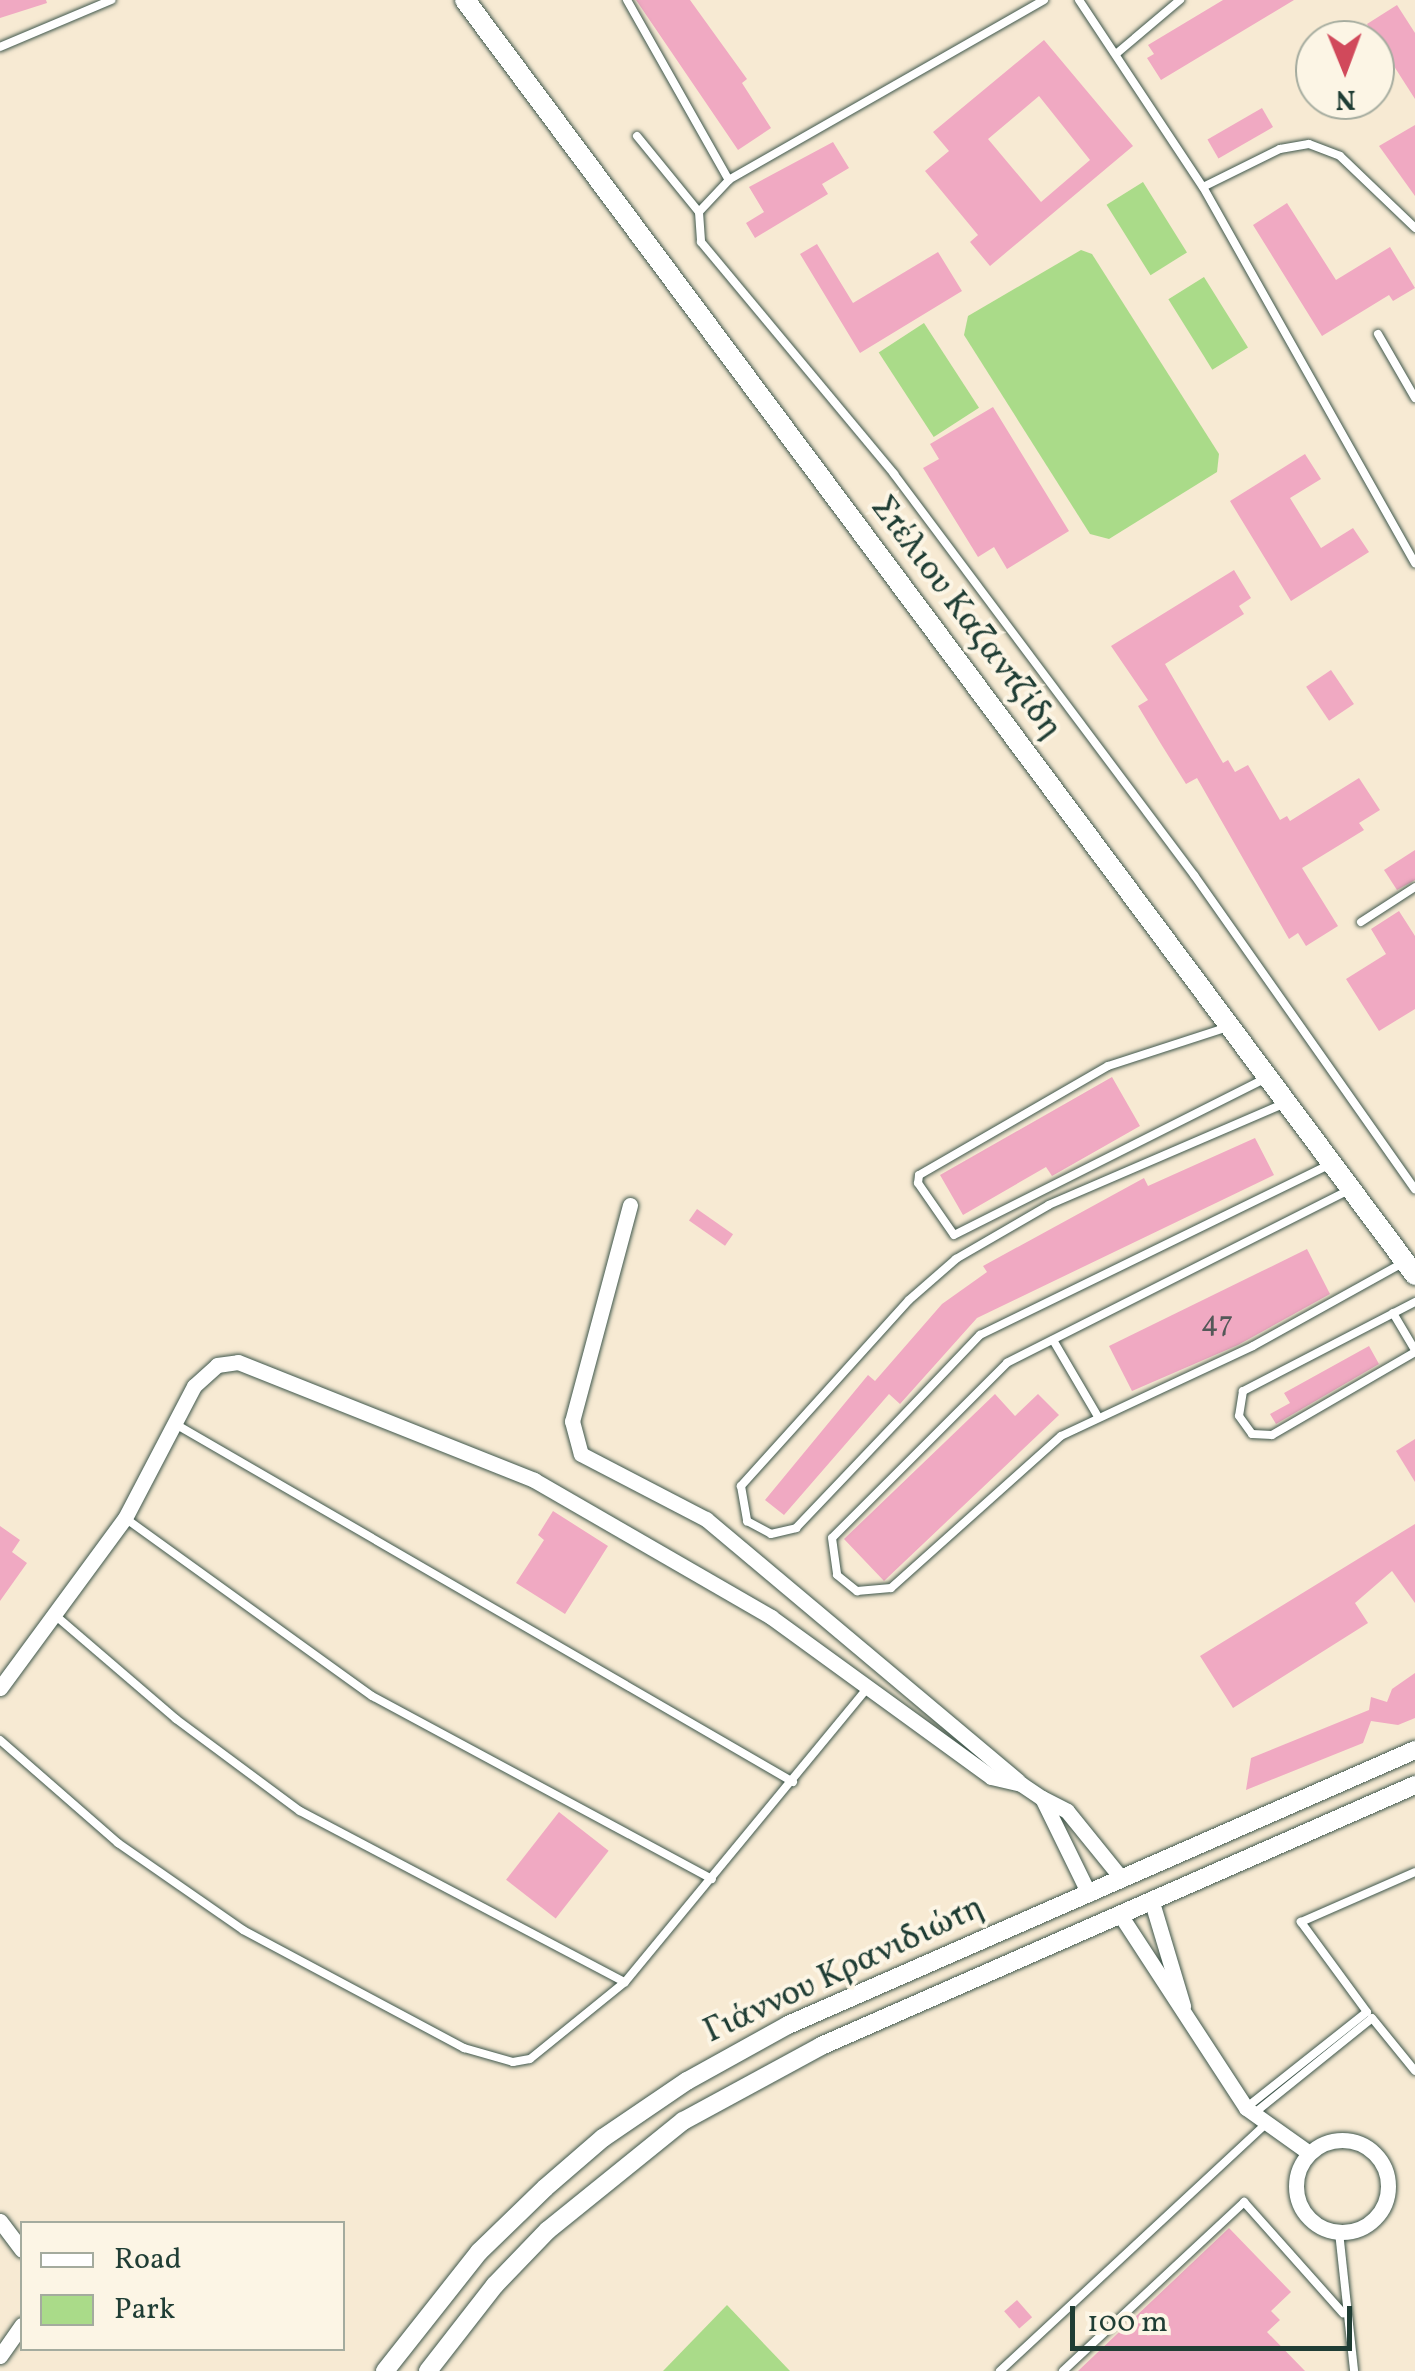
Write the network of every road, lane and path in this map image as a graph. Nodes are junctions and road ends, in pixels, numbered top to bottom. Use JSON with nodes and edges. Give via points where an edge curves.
{"nodes":[{"id":1,"x":111,"y":0,"type":"edge"},
{"id":2,"x":465,"y":0,"type":"edge"},
{"id":3,"x":627,"y":0,"type":"edge"},
{"id":4,"x":1044,"y":0,"type":"edge"},
{"id":5,"x":1079,"y":0,"type":"edge"},
{"id":6,"x":1180,"y":0,"type":"edge"},
{"id":7,"x":0,"y":47,"type":"edge"},
{"id":8,"x":1116,"y":54,"type":"junction"},
{"id":9,"x":637,"y":136,"type":"dead end"},
{"id":10,"x":729,"y":180,"type":"junction"},
{"id":11,"x":1204,"y":187,"type":"junction"},
{"id":12,"x":699,"y":212,"type":"junction"},
{"id":13,"x":1415,"y":228,"type":"edge"},
{"id":14,"x":1378,"y":334,"type":"dead end"},
{"id":15,"x":1415,"y":398,"type":"edge"},
{"id":16,"x":1415,"y":563,"type":"edge"},
{"id":17,"x":1415,"y":887,"type":"edge"},
{"id":18,"x":1361,"y":922,"type":"dead end"},
{"id":19,"x":1230,"y":1026,"type":"junction"},
{"id":20,"x":1268,"y":1077,"type":"junction"},
{"id":21,"x":1287,"y":1102,"type":"junction"},
{"id":22,"x":1332,"y":1163,"type":"junction"},
{"id":23,"x":1415,"y":1188,"type":"edge"},
{"id":24,"x":1352,"y":1189,"type":"junction"},
{"id":25,"x":630,"y":1205,"type":"dead end"},
{"id":26,"x":1410,"y":1268,"type":"edge"},
{"id":27,"x":1415,"y":1302,"type":"edge"},
{"id":28,"x":1393,"y":1313,"type":"junction"},
{"id":29,"x":1053,"y":1340,"type":"junction"},
{"id":30,"x":1415,"y":1351,"type":"edge"},
{"id":31,"x":1098,"y":1414,"type":"junction"},
{"id":32,"x":177,"y":1425,"type":"junction"},
{"id":33,"x":126,"y":1518,"type":"junction"},
{"id":34,"x":56,"y":1616,"type":"junction"},
{"id":35,"x":0,"y":1688,"type":"edge"},
{"id":36,"x":868,"y":1688,"type":"junction"},
{"id":37,"x":0,"y":1740,"type":"edge"},
{"id":38,"x":1415,"y":1750,"type":"edge"},
{"id":39,"x":793,"y":1782,"type":"junction"},
{"id":40,"x":1021,"y":1784,"type":"junction"},
{"id":41,"x":1415,"y":1785,"type":"edge"},
{"id":42,"x":1042,"y":1798,"type":"junction"},
{"id":43,"x":1415,"y":1872,"type":"edge"},
{"id":44,"x":1122,"y":1878,"type":"junction"},
{"id":45,"x":712,"y":1880,"type":"junction"},
{"id":46,"x":1089,"y":1894,"type":"junction"},
{"id":47,"x":1151,"y":1899,"type":"junction"},
{"id":48,"x":1118,"y":1913,"type":"junction"},
{"id":49,"x":625,"y":1982,"type":"junction"},
{"id":50,"x":1188,"y":2024,"type":"junction"},
{"id":51,"x":1415,"y":2072,"type":"edge"},
{"id":52,"x":1255,"y":2116,"type":"junction"},
{"id":53,"x":1309,"y":2154,"type":"junction"},
{"id":54,"x":0,"y":2221,"type":"edge"},
{"id":55,"x":1339,"y":2232,"type":"junction"},
{"id":56,"x":20,"y":2247,"type":"edge"},
{"id":57,"x":1343,"y":2313,"type":"junction"},
{"id":58,"x":20,"y":2329,"type":"edge"},
{"id":59,"x":0,"y":2356,"type":"edge"},
{"id":60,"x":385,"y":2371,"type":"edge"},
{"id":61,"x":428,"y":2371,"type":"edge"},
{"id":62,"x":1000,"y":2371,"type":"edge"},
{"id":63,"x":1063,"y":2371,"type":"edge"},
{"id":64,"x":1354,"y":2371,"type":"edge"}],
"edges":[{"from":1,"to":7,"type":"lane"},
{"from":2,"to":19,"type":"main road","name":"Στέλιου Καζαντζίδη"},
{"from":3,"to":10,"type":"lane"},
{"from":4,"to":10,"type":"lane"},
{"from":5,"to":8,"type":"lane"},
{"from":6,"to":8,"type":"lane"},
{"from":8,"to":11,"type":"lane"},
{"from":9,"to":12,"type":"lane"},
{"from":10,"to":12,"type":"lane"},
{"from":11,"to":13,"type":"lane","via":[[1280,150],[1309,144],[1340,156]]},
{"from":11,"to":16,"type":"lane"},
{"from":12,"to":23,"type":"lane","via":[[702,242],[717,265],[894,474],[1194,875]]},
{"from":14,"to":15,"type":"lane"},
{"from":17,"to":18,"type":"lane"},
{"from":19,"to":20,"type":"main road","name":"Στέλιου Καζαντζίδη"},
{"from":19,"to":20,"type":"lane","via":[[1108,1066],[919,1174],[918,1183],[954,1235]]},
{"from":20,"to":21,"type":"main road","name":"Στέλιου Καζαντζίδη"},
{"from":21,"to":22,"type":"main road","name":"Στέλιου Καζαντζίδη"},
{"from":21,"to":22,"type":"lane","via":[[1049,1204],[956,1259],[909,1300],[741,1486],[747,1521],[771,1534],[796,1528],[980,1335]]},
{"from":22,"to":24,"type":"main road","name":"Στέλιου Καζαντζίδη"},
{"from":24,"to":26,"type":"main road","name":"Στέλιου Καζαντζίδη"},
{"from":24,"to":29,"type":"lane"},
{"from":25,"to":40,"type":"street","via":[[572,1420],[580,1454],[706,1519]]},
{"from":26,"to":31,"type":"lane"},
{"from":27,"to":28,"type":"lane"},
{"from":28,"to":30,"type":"lane"},
{"from":28,"to":30,"type":"lane","via":[[1243,1391],[1242,1424],[1258,1436],[1272,1435]]},
{"from":29,"to":31,"type":"lane"},
{"from":29,"to":31,"type":"lane","via":[[1007,1363],[832,1538],[836,1575],[857,1592],[892,1588],[1061,1436]]},
{"from":32,"to":33,"type":"street"},
{"from":32,"to":36,"type":"street","via":[[205,1372],[238,1362],[258,1367],[534,1480],[613,1520],[771,1617]]},
{"from":32,"to":39,"type":"lane","via":[[650,1693]]},
{"from":33,"to":34,"type":"street"},
{"from":33,"to":45,"type":"lane","via":[[372,1696]]},
{"from":34,"to":35,"type":"street"},
{"from":34,"to":49,"type":"lane","via":[[176,1720],[300,1811]]},
{"from":36,"to":39,"type":"lane"},
{"from":36,"to":40,"type":"street","via":[[991,1777]]},
{"from":37,"to":49,"type":"lane","via":[[118,1843],[243,1930],[494,2061],[530,2060]]},
{"from":38,"to":44,"type":"street","name":"Γιάννου Κρανιδιώτη"},
{"from":39,"to":45,"type":"lane"},
{"from":40,"to":42,"type":"street"},
{"from":41,"to":47,"type":"street","name":"Γιάννου Κρανιδιώτη"},
{"from":42,"to":44,"type":"street","via":[[1067,1811]]},
{"from":42,"to":46,"type":"street"},
{"from":43,"to":52,"type":"lane","via":[[1301,1922],[1368,2012]]},
{"from":44,"to":46,"type":"street","name":"Γιάννου Κρανιδιώτη"},
{"from":45,"to":49,"type":"lane"},
{"from":46,"to":60,"type":"street","name":"Γιάννου Κρανιδιώτη","via":[[788,2025],[687,2081],[603,2138],[545,2188],[479,2252]]},
{"from":47,"to":48,"type":"street","name":"Γιάννου Κρανιδιώτη"},
{"from":47,"to":50,"type":"street"},
{"from":48,"to":50,"type":"street"},
{"from":48,"to":61,"type":"street","name":"Γιάννου Κρανιδιώτη","via":[[821,2046],[684,2120],[548,2230]]},
{"from":50,"to":52,"type":"street"},
{"from":51,"to":52,"type":"lane","via":[[1372,2018]]},
{"from":52,"to":53,"type":"street"},
{"from":52,"to":62,"type":"lane"},
{"from":53,"to":55,"type":"street","via":[[1296,2195],[1312,2221]]},
{"from":53,"to":55,"type":"street","via":[[1336,2140],[1351,2141],[1377,2156],[1385,2170],[1379,2213]]},
{"from":54,"to":56,"type":"street"},
{"from":55,"to":57,"type":"lane"},
{"from":57,"to":63,"type":"lane","via":[[1244,2202]]},
{"from":57,"to":64,"type":"lane"},
{"from":58,"to":59,"type":"street"}]}
